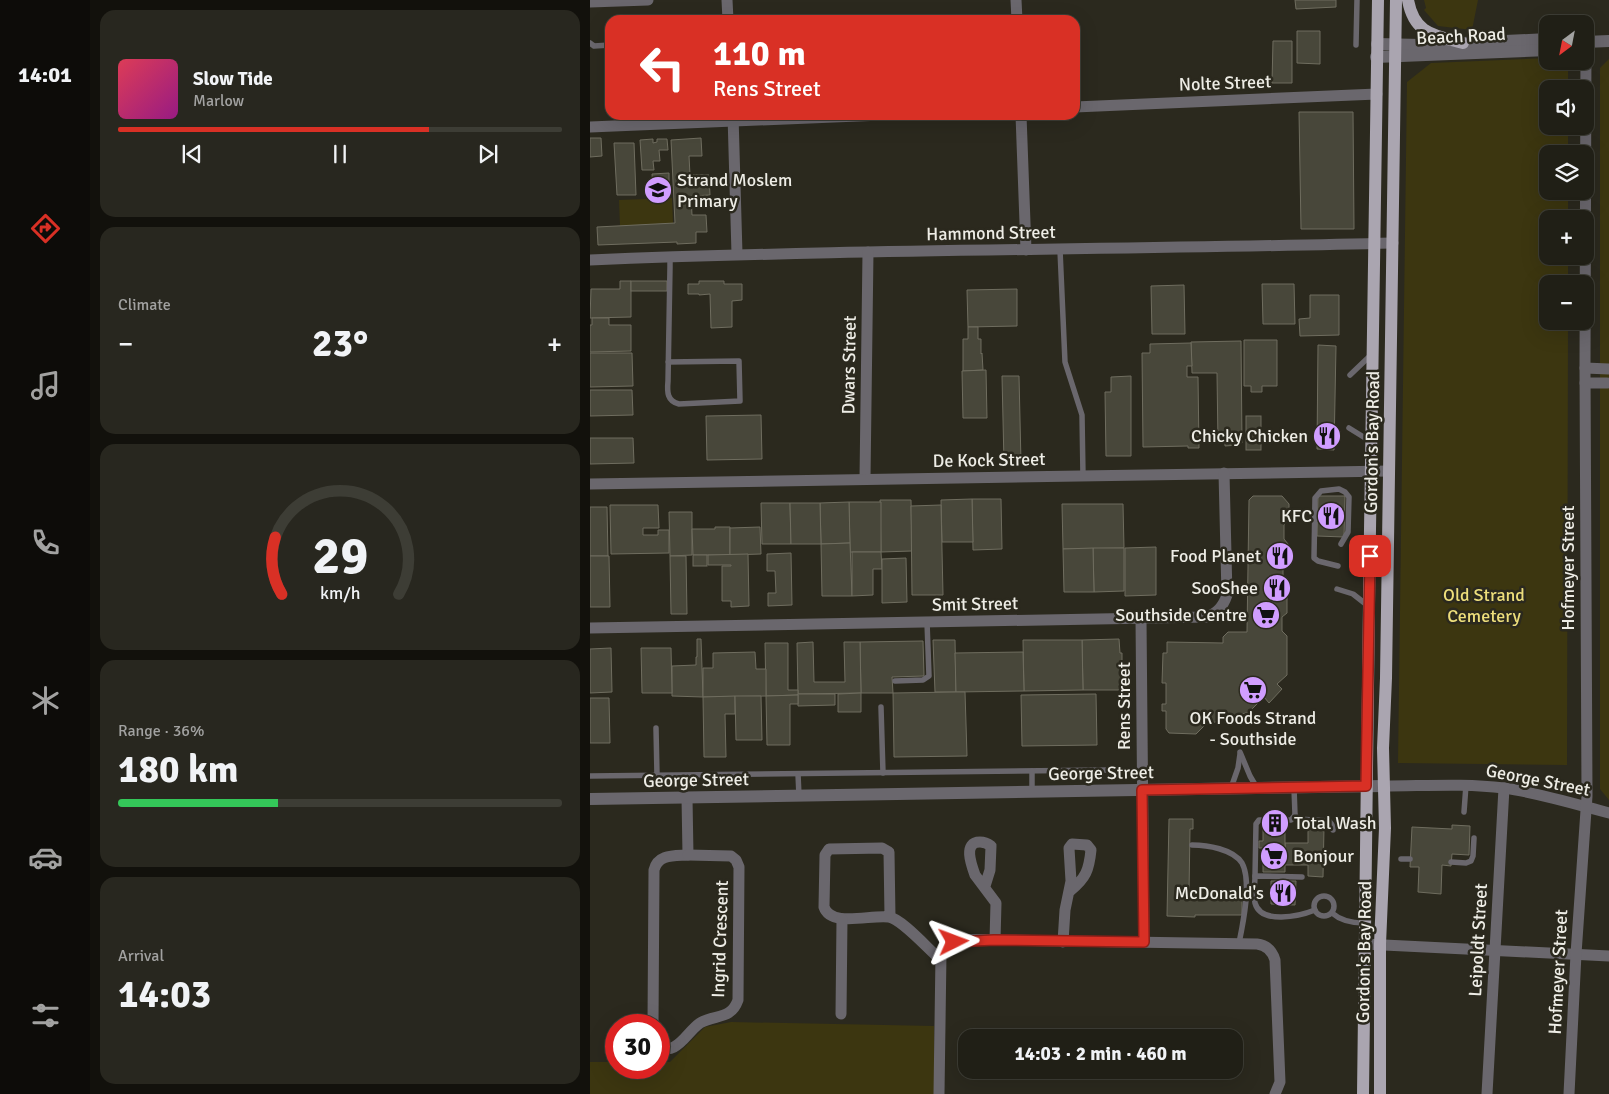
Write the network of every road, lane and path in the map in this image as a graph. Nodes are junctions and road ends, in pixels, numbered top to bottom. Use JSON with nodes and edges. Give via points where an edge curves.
{"nodes":[{"id":1,"x":648,"y":0,"type":"edge"},
{"id":2,"x":727,"y":0,"type":"edge"},
{"id":3,"x":1016,"y":0,"type":"edge"},
{"id":4,"x":1357,"y":0,"type":"edge"},
{"id":5,"x":1378,"y":0,"type":"edge"},
{"id":6,"x":1396,"y":0,"type":"edge"},
{"id":7,"x":1408,"y":0,"type":"edge"},
{"id":8,"x":590,"y":2,"type":"edge"},
{"id":9,"x":728,"y":15,"type":"edge"},
{"id":10,"x":1017,"y":15,"type":"edge"},
{"id":11,"x":1539,"y":39,"type":"edge"},
{"id":12,"x":1609,"y":41,"type":"edge"},
{"id":13,"x":1594,"y":42,"type":"edge"},
{"id":14,"x":590,"y":43,"type":"edge"},
{"id":15,"x":1463,"y":43,"type":"junction"},
{"id":16,"x":1356,"y":45,"type":"dead end"},
{"id":17,"x":605,"y":46,"type":"edge"},
{"id":18,"x":1395,"y":50,"type":"junction"},
{"id":19,"x":1539,"y":50,"type":"edge"},
{"id":20,"x":1377,"y":51,"type":"junction"},
{"id":21,"x":1586,"y":70,"type":"edge"},
{"id":22,"x":1377,"y":94,"type":"junction"},
{"id":23,"x":1080,"y":107,"type":"edge"},
{"id":24,"x":701,"y":120,"type":"edge"},
{"id":25,"x":733,"y":120,"type":"edge"},
{"id":26,"x":1021,"y":120,"type":"edge"},
{"id":27,"x":590,"y":127,"type":"edge"},
{"id":28,"x":1374,"y":243,"type":"junction"},
{"id":29,"x":1393,"y":243,"type":"junction"},
{"id":30,"x":1026,"y":250,"type":"junction"},
{"id":31,"x":1060,"y":250,"type":"junction"},
{"id":32,"x":868,"y":252,"type":"junction"},
{"id":33,"x":737,"y":254,"type":"junction"},
{"id":34,"x":670,"y":258,"type":"junction"},
{"id":35,"x":590,"y":260,"type":"edge"},
{"id":36,"x":1373,"y":353,"type":"junction"},
{"id":37,"x":668,"y":362,"type":"junction"},
{"id":38,"x":1585,"y":368,"type":"junction"},
{"id":39,"x":1609,"y":369,"type":"edge"},
{"id":40,"x":1350,"y":375,"type":"dead end"},
{"id":41,"x":1585,"y":383,"type":"junction"},
{"id":42,"x":1608,"y":383,"type":"edge"},
{"id":43,"x":1349,"y":428,"type":"dead end"},
{"id":44,"x":1372,"y":442,"type":"junction"},
{"id":45,"x":1389,"y":471,"type":"junction"},
{"id":46,"x":1372,"y":472,"type":"junction"},
{"id":47,"x":1224,"y":473,"type":"junction"},
{"id":48,"x":1082,"y":476,"type":"junction"},
{"id":49,"x":865,"y":480,"type":"junction"},
{"id":50,"x":590,"y":484,"type":"edge"},
{"id":51,"x":1341,"y":544,"type":"dead end"},
{"id":52,"x":1338,"y":566,"type":"dead end"},
{"id":53,"x":1337,"y":590,"type":"dead end"},
{"id":54,"x":1369,"y":606,"type":"junction"},
{"id":55,"x":1141,"y":619,"type":"junction"},
{"id":56,"x":927,"y":622,"type":"junction"},
{"id":57,"x":590,"y":628,"type":"edge"},
{"id":58,"x":895,"y":681,"type":"dead end"},
{"id":59,"x":881,"y":707,"type":"dead end"},
{"id":60,"x":656,"y":728,"type":"dead end"},
{"id":61,"x":1110,"y":770,"type":"dead end"},
{"id":62,"x":1032,"y":771,"type":"junction"},
{"id":63,"x":883,"y":773,"type":"junction"},
{"id":64,"x":798,"y":774,"type":"junction"},
{"id":65,"x":657,"y":775,"type":"junction"},
{"id":66,"x":590,"y":776,"type":"edge"},
{"id":67,"x":1466,"y":785,"type":"junction"},
{"id":68,"x":1366,"y":786,"type":"junction"},
{"id":69,"x":1384,"y":786,"type":"junction"},
{"id":70,"x":1231,"y":788,"type":"junction"},
{"id":71,"x":1258,"y":788,"type":"junction"},
{"id":72,"x":1294,"y":788,"type":"junction"},
{"id":73,"x":1504,"y":788,"type":"junction"},
{"id":74,"x":1142,"y":790,"type":"junction"},
{"id":75,"x":1032,"y":792,"type":"junction"},
{"id":76,"x":799,"y":796,"type":"junction"},
{"id":77,"x":687,"y":798,"type":"junction"},
{"id":78,"x":590,"y":799,"type":"edge"},
{"id":79,"x":1586,"y":807,"type":"junction"},
{"id":80,"x":1464,"y":812,"type":"dead end"},
{"id":81,"x":1609,"y":813,"type":"edge"},
{"id":82,"x":1295,"y":815,"type":"junction"},
{"id":83,"x":1266,"y":820,"type":"dead end"},
{"id":84,"x":1284,"y":820,"type":"dead end"},
{"id":85,"x":1333,"y":830,"type":"dead end"},
{"id":86,"x":1474,"y":838,"type":"dead end"},
{"id":87,"x":1192,"y":845,"type":"dead end"},
{"id":88,"x":688,"y":855,"type":"junction"},
{"id":89,"x":1401,"y":859,"type":"dead end"},
{"id":90,"x":1410,"y":860,"type":"dead end"},
{"id":91,"x":1451,"y":862,"type":"dead end"},
{"id":92,"x":1255,"y":876,"type":"junction"},
{"id":93,"x":1302,"y":877,"type":"dead end"},
{"id":94,"x":984,"y":886,"type":"junction"},
{"id":95,"x":1070,"y":891,"type":"junction"},
{"id":96,"x":1315,"y":910,"type":"junction"},
{"id":97,"x":1332,"y":913,"type":"junction"},
{"id":98,"x":890,"y":917,"type":"junction"},
{"id":99,"x":842,"y":919,"type":"junction"},
{"id":100,"x":1364,"y":923,"type":"junction"},
{"id":101,"x":994,"y":940,"type":"junction"},
{"id":102,"x":1063,"y":942,"type":"junction"},
{"id":103,"x":1144,"y":942,"type":"junction"},
{"id":104,"x":1239,"y":943,"type":"junction"},
{"id":105,"x":1364,"y":944,"type":"junction"},
{"id":106,"x":1380,"y":944,"type":"junction"},
{"id":107,"x":1495,"y":950,"type":"junction"},
{"id":108,"x":1576,"y":954,"type":"junction"},
{"id":109,"x":1609,"y":956,"type":"edge"},
{"id":110,"x":940,"y":959,"type":"junction"},
{"id":111,"x":653,"y":1014,"type":"edge"},
{"id":112,"x":842,"y":1014,"type":"dead end"},
{"id":113,"x":670,"y":1048,"type":"edge"},
{"id":114,"x":939,"y":1094,"type":"edge"},
{"id":115,"x":1275,"y":1094,"type":"edge"},
{"id":116,"x":1363,"y":1094,"type":"edge"},
{"id":117,"x":1380,"y":1094,"type":"edge"},
{"id":118,"x":1487,"y":1094,"type":"edge"},
{"id":119,"x":1569,"y":1094,"type":"edge"}],
"edges":[{"from":1,"to":8,"type":"street"},
{"from":2,"to":9,"type":"street"},
{"from":3,"to":10,"type":"street"},
{"from":4,"to":16,"type":"lane"},
{"from":5,"to":20,"type":"main road","name":"Gordon's Bay Road"},
{"from":6,"to":18,"type":"main road","name":"Gordon's Bay Road"},
{"from":7,"to":15,"type":"main road","via":[[1414,22],[1423,29]]},
{"from":11,"to":15,"type":"street","name":"Beach Road"},
{"from":12,"to":13,"type":"street"},
{"from":14,"to":17,"type":"lane"},
{"from":15,"to":18,"type":"street","name":"Beach Road"},
{"from":18,"to":19,"type":"street","name":"Beach Road"},
{"from":18,"to":20,"type":"street","name":"Beach Road"},
{"from":18,"to":29,"type":"main road","name":"Gordon's Bay Road"},
{"from":20,"to":22,"type":"main road","name":"Gordon's Bay Road"},
{"from":21,"to":38,"type":"street","name":"Hofmeyer Street"},
{"from":22,"to":23,"type":"street","name":"Nolte Street"},
{"from":22,"to":28,"type":"main road","name":"Gordon's Bay Road"},
{"from":24,"to":27,"type":"street"},
{"from":25,"to":33,"type":"street"},
{"from":26,"to":30,"type":"street"},
{"from":28,"to":29,"type":"street","name":"Hammond Street"},
{"from":28,"to":31,"type":"street","name":"Hammond Street"},
{"from":28,"to":36,"type":"main road","name":"Gordon's Bay Road"},
{"from":29,"to":45,"type":"main road","name":"Gordon's Bay Road"},
{"from":30,"to":31,"type":"street","name":"Hammond Street"},
{"from":30,"to":32,"type":"street","name":"Hammond Street"},
{"from":31,"to":48,"type":"lane","via":[[1065,362],[1082,415]]},
{"from":32,"to":33,"type":"street","name":"Hammond Street"},
{"from":32,"to":49,"type":"street","name":"Dwars Street"},
{"from":33,"to":34,"type":"street","name":"Hammond Street"},
{"from":34,"to":35,"type":"street","name":"Hammond Street"},
{"from":34,"to":37,"type":"lane"},
{"from":36,"to":40,"type":"lane"},
{"from":36,"to":44,"type":"main road","name":"Gordon's Bay Road"},
{"from":37,"to":37,"type":"lane","via":[[667,393],[675,403],[740,401],[739,361]]},
{"from":38,"to":39,"type":"street"},
{"from":38,"to":41,"type":"street","name":"Hofmeyer Street"},
{"from":41,"to":42,"type":"street"},
{"from":41,"to":79,"type":"street","name":"Hofmeyer Street"},
{"from":43,"to":44,"type":"lane"},
{"from":44,"to":46,"type":"main road","name":"Gordon's Bay Road"},
{"from":45,"to":46,"type":"street","name":"De Kock Street"},
{"from":45,"to":69,"type":"main road","name":"Gordon's Bay Road"},
{"from":46,"to":47,"type":"street","name":"De Kock Street"},
{"from":46,"to":54,"type":"main road","name":"Gordon's Bay Road"},
{"from":47,"to":48,"type":"street","name":"De Kock Street"},
{"from":47,"to":55,"type":"street","name":"Smit Street","via":[[1225,602],[1217,612],[1206,617]]},
{"from":48,"to":49,"type":"street","name":"De Kock Street"},
{"from":49,"to":50,"type":"street","name":"De Kock Street"},
{"from":51,"to":52,"type":"lane","via":[[1348,532],[1349,497],[1339,489],[1322,491],[1315,498],[1314,558]]},
{"from":53,"to":54,"type":"lane","via":[[1353,594]]},
{"from":54,"to":68,"type":"main road","name":"Gordon's Bay Road"},
{"from":55,"to":56,"type":"street","name":"Smit Street"},
{"from":55,"to":74,"type":"street","name":"Rens Street"},
{"from":56,"to":57,"type":"street","name":"Smit Street"},
{"from":56,"to":58,"type":"lane","via":[[929,676],[922,680]]},
{"from":59,"to":63,"type":"lane"},
{"from":60,"to":65,"type":"lane"},
{"from":61,"to":62,"type":"lane","name":"George Street"},
{"from":62,"to":63,"type":"lane","name":"George Street"},
{"from":62,"to":75,"type":"lane"},
{"from":63,"to":64,"type":"lane","name":"George Street"},
{"from":64,"to":65,"type":"lane","name":"George Street"},
{"from":64,"to":76,"type":"lane"},
{"from":65,"to":66,"type":"lane","name":"George Street"},
{"from":67,"to":69,"type":"street","name":"George Street"},
{"from":67,"to":73,"type":"street","name":"George Street"},
{"from":67,"to":80,"type":"lane"},
{"from":68,"to":69,"type":"street","name":"George Street"},
{"from":68,"to":72,"type":"street","name":"George Street"},
{"from":68,"to":100,"type":"main road","name":"Gordon's Bay Road"},
{"from":69,"to":106,"type":"main road","name":"Gordon's Bay Road"},
{"from":70,"to":71,"type":"street","name":"George Street"},
{"from":70,"to":71,"type":"lane","via":[[1240,752]]},
{"from":70,"to":74,"type":"street","name":"George Street"},
{"from":71,"to":72,"type":"street","name":"George Street"},
{"from":72,"to":82,"type":"lane"},
{"from":73,"to":79,"type":"street","name":"George Street"},
{"from":73,"to":107,"type":"street","name":"Leipoldt Street"},
{"from":74,"to":75,"type":"street","name":"George Street"},
{"from":74,"to":103,"type":"street","name":"Rens Street"},
{"from":75,"to":76,"type":"street","name":"George Street"},
{"from":76,"to":77,"type":"street","name":"George Street"},
{"from":77,"to":78,"type":"street","name":"George Street"},
{"from":77,"to":88,"type":"street"},
{"from":79,"to":81,"type":"street","name":"George Street"},
{"from":79,"to":108,"type":"street","name":"Hofmeyer Street"},
{"from":82,"to":84,"type":"lane","via":[[1291,820]]},
{"from":82,"to":85,"type":"lane","via":[[1298,819],[1328,821]]},
{"from":83,"to":92,"type":"lane","via":[[1259,820],[1256,824]]},
{"from":86,"to":91,"type":"lane","via":[[1471,861]]},
{"from":87,"to":104,"type":"lane","via":[[1228,852],[1242,864],[1246,905]]},
{"from":88,"to":111,"type":"street","name":"Ingrid Crescent","via":[[663,857],[654,870]]},
{"from":88,"to":113,"type":"street","name":"Ingrid Crescent","via":[[730,856],[739,867],[738,1000],[729,1014],[701,1022]]},
{"from":89,"to":90,"type":"lane"},
{"from":92,"to":93,"type":"lane"},
{"from":92,"to":96,"type":"lane","via":[[1255,903],[1265,915],[1299,916]]},
{"from":94,"to":94,"type":"street","via":[[975,875],[969,848],[975,842],[991,846],[990,870]]},
{"from":94,"to":101,"type":"street","via":[[996,902]]},
{"from":95,"to":95,"type":"street","via":[[1070,845],[1087,845],[1091,850],[1086,875]]},
{"from":95,"to":102,"type":"street"},
{"from":96,"to":97,"type":"lane","via":[[1324,916]]},
{"from":96,"to":97,"type":"lane","via":[[1317,899],[1324,896],[1333,902]]},
{"from":97,"to":100,"type":"lane","via":[[1352,923]]},
{"from":98,"to":99,"type":"street"},
{"from":98,"to":99,"type":"street","via":[[889,852],[882,848],[831,848],[825,855],[824,907],[830,916]]},
{"from":98,"to":110,"type":"street"},
{"from":99,"to":112,"type":"street"},
{"from":100,"to":105,"type":"main road","name":"Gordon's Bay Road"},
{"from":101,"to":102,"type":"street"},
{"from":101,"to":110,"type":"street","via":[[954,942],[943,950]]},
{"from":102,"to":103,"type":"street"},
{"from":103,"to":104,"type":"street"},
{"from":104,"to":115,"type":"street","via":[[1264,946],[1275,960],[1280,1082]]},
{"from":105,"to":106,"type":"street"},
{"from":105,"to":116,"type":"main road","name":"Gordon's Bay Road"},
{"from":106,"to":107,"type":"street"},
{"from":106,"to":117,"type":"main road","name":"Gordon's Bay Road"},
{"from":107,"to":108,"type":"street"},
{"from":107,"to":118,"type":"street","name":"Leipoldt Street"},
{"from":108,"to":109,"type":"street"},
{"from":108,"to":119,"type":"street","name":"Hofmeyer Street"},
{"from":110,"to":114,"type":"street"}]}
